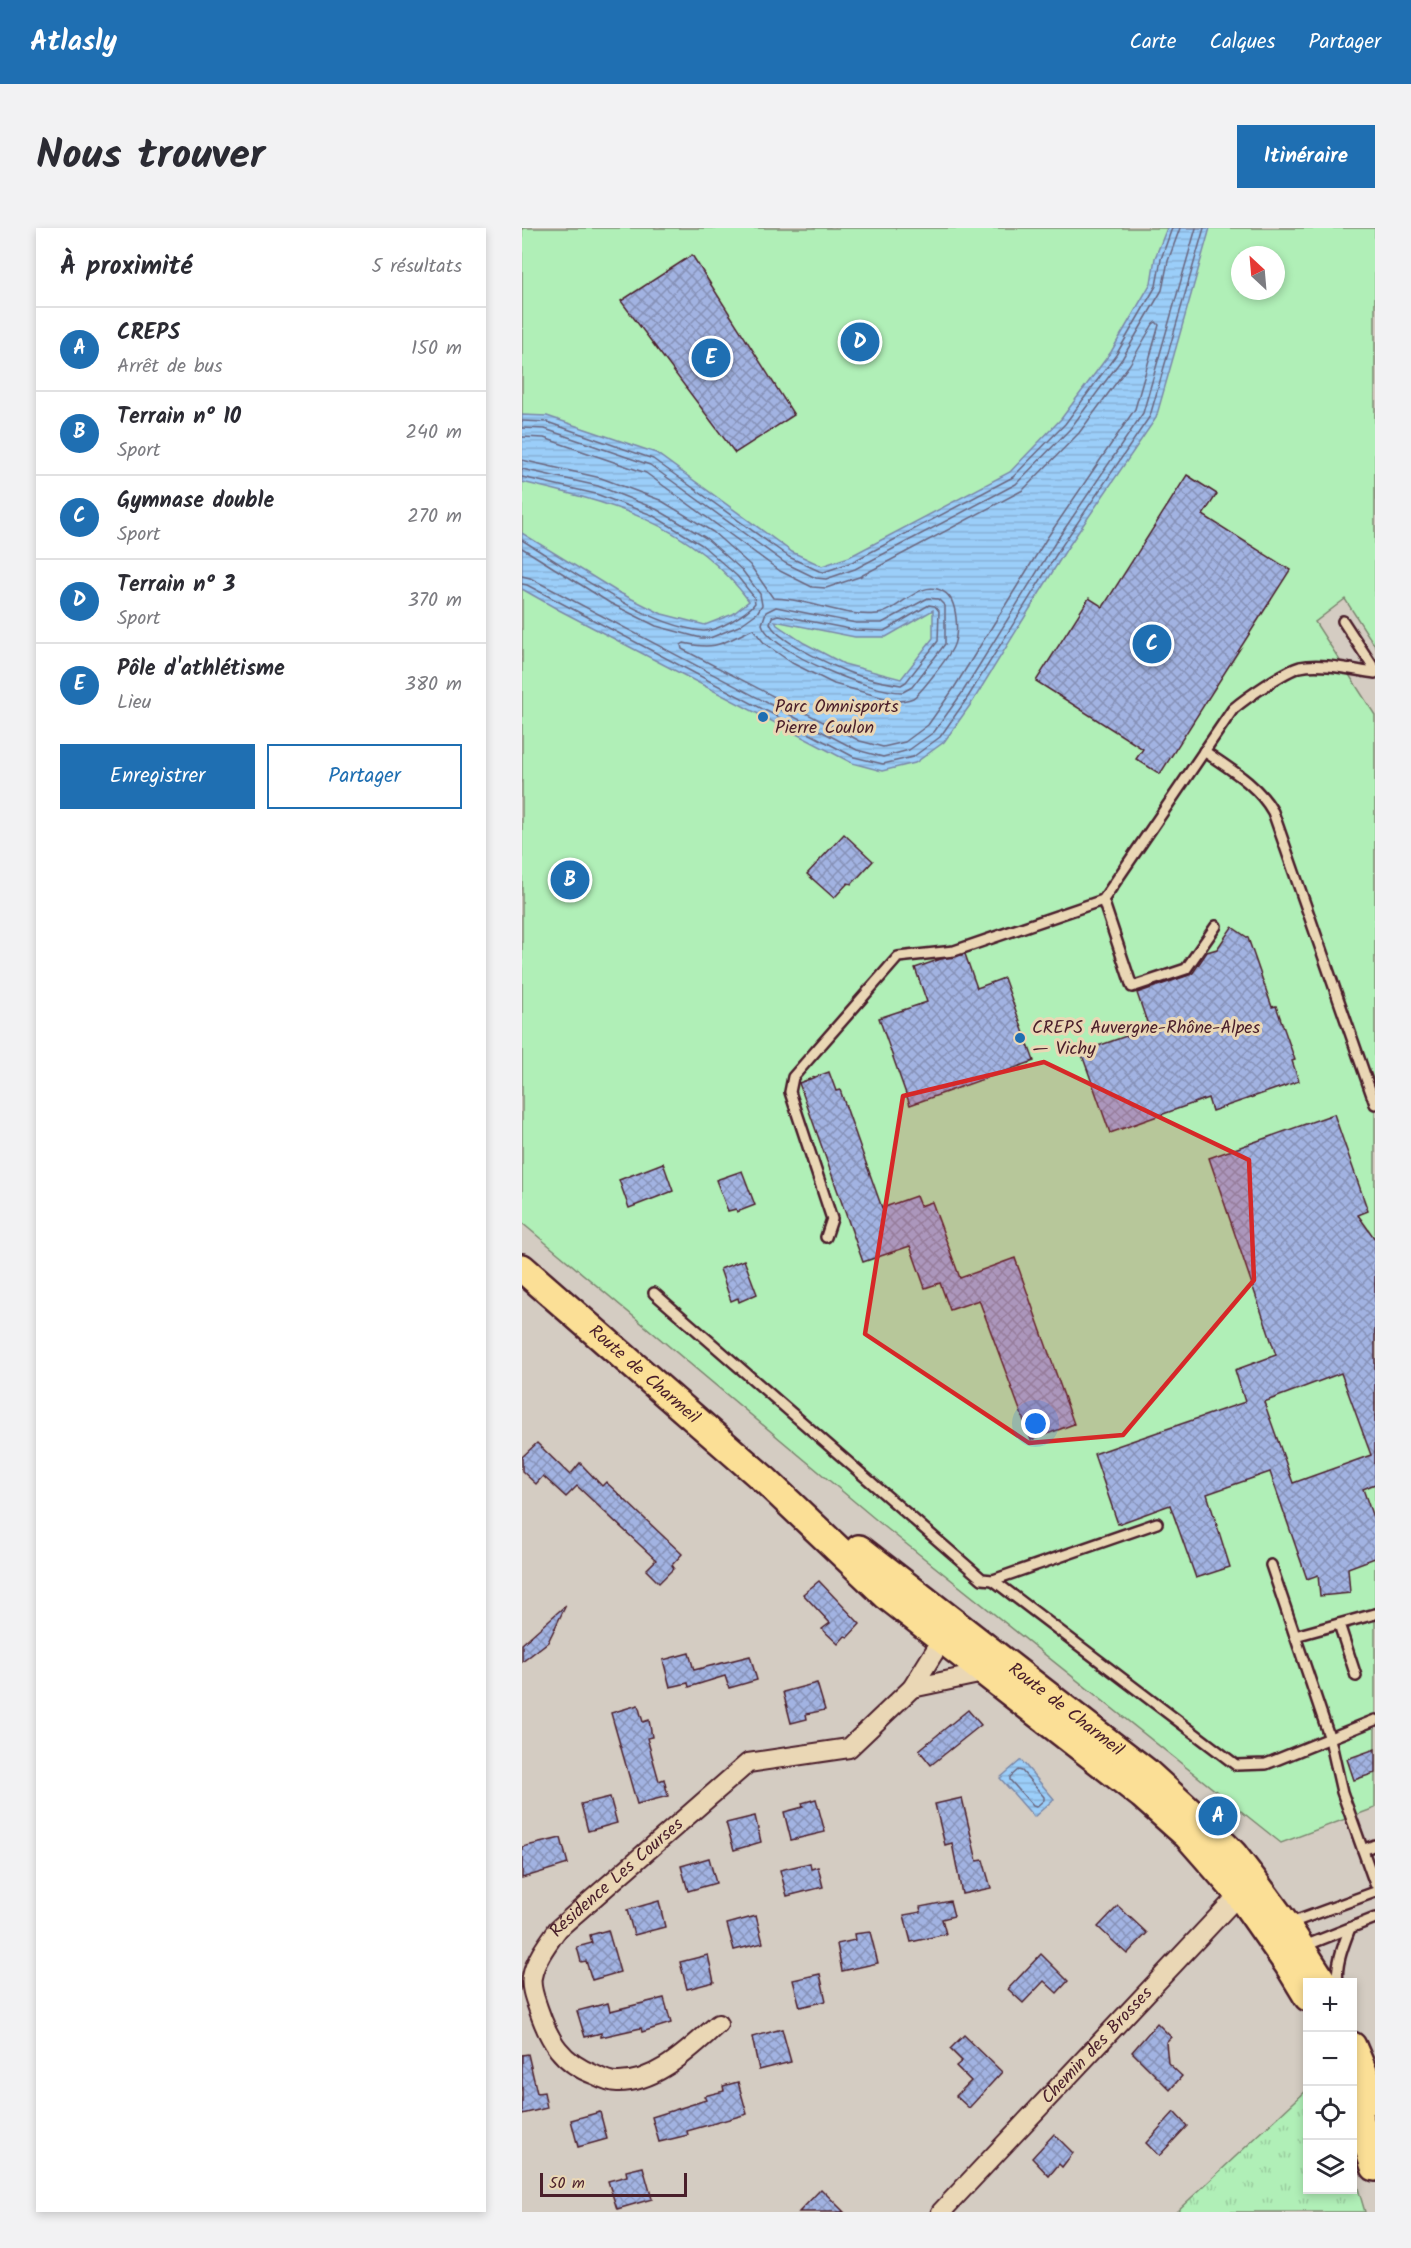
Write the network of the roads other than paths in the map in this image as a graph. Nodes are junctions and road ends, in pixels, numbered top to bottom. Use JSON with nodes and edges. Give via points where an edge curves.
{"nodes":[{"id":1,"x":1343,"y":621,"type":"dead end"},
{"id":2,"x":1375,"y":672,"type":"edge"},
{"id":3,"x":1204,"y":751,"type":"junction"},
{"id":4,"x":1102,"y":900,"type":"junction"},
{"id":5,"x":1216,"y":926,"type":"dead end"},
{"id":6,"x":1375,"y":1104,"type":"edge"},
{"id":7,"x":826,"y":1237,"type":"dead end"},
{"id":8,"x":522,"y":1268,"type":"edge"},
{"id":9,"x":654,"y":1293,"type":"dead end"},
{"id":10,"x":1157,"y":1523,"type":"dead end"},
{"id":11,"x":1271,"y":1566,"type":"dead end"},
{"id":12,"x":993,"y":1580,"type":"junction"},
{"id":13,"x":1375,"y":1614,"type":"edge"},
{"id":14,"x":1339,"y":1624,"type":"junction"},
{"id":15,"x":954,"y":1635,"type":"junction"},
{"id":16,"x":1295,"y":1636,"type":"junction"},
{"id":17,"x":979,"y":1668,"type":"junction"},
{"id":18,"x":1356,"y":1676,"type":"dead end"},
{"id":19,"x":912,"y":1688,"type":"junction"},
{"id":20,"x":1375,"y":1720,"type":"edge"},
{"id":21,"x":1330,"y":1739,"type":"junction"},
{"id":22,"x":1375,"y":1845,"type":"edge"},
{"id":23,"x":1363,"y":1850,"type":"junction"},
{"id":24,"x":1375,"y":1884,"type":"edge"},
{"id":25,"x":1246,"y":1887,"type":"junction"},
{"id":26,"x":1375,"y":1892,"type":"edge"},
{"id":27,"x":1375,"y":1918,"type":"edge"},
{"id":28,"x":1350,"y":1928,"type":"junction"},
{"id":29,"x":1290,"y":1945,"type":"junction"},
{"id":30,"x":1319,"y":1978,"type":"edge"},
{"id":31,"x":1337,"y":1978,"type":"edge"},
{"id":32,"x":1303,"y":1983,"type":"edge"},
{"id":33,"x":718,"y":2024,"type":"dead end"},
{"id":34,"x":1357,"y":2056,"type":"edge"},
{"id":35,"x":1375,"y":2100,"type":"edge"},
{"id":36,"x":1357,"y":2110,"type":"edge"},
{"id":37,"x":1375,"y":2167,"type":"edge"},
{"id":38,"x":941,"y":2212,"type":"edge"}],
"edges":[{"from":1,"to":2,"type":"lane"},
{"from":2,"to":3,"type":"lane","via":[[1317,665],[1299,667],[1233,709]]},
{"from":3,"to":4,"type":"lane"},
{"from":3,"to":6,"type":"lane","via":[[1255,787],[1273,813]]},
{"from":4,"to":5,"type":"lane","via":[[1132,987],[1186,969]]},
{"from":4,"to":7,"type":"lane","via":[[954,951],[898,957],[793,1077],[790,1092],[832,1220]]},
{"from":8,"to":15,"type":"main road","name":"Route de Charmeil","via":[[766,1481],[886,1595]]},
{"from":9,"to":12,"type":"lane","via":[[982,1579]]},
{"from":10,"to":12,"type":"lane"},
{"from":11,"to":16,"type":"lane"},
{"from":12,"to":21,"type":"lane","via":[[1236,1765],[1266,1764]]},
{"from":13,"to":14,"type":"lane"},
{"from":14,"to":16,"type":"lane"},
{"from":14,"to":18,"type":"lane"},
{"from":15,"to":17,"type":"main road","name":"Route de Charmeil"},
{"from":15,"to":19,"type":"street","name":"Résidence Les Courses"},
{"from":15,"to":25,"type":"main road","name":"Route de Charmeil","via":[[1038,1689],[1146,1772],[1233,1854]]},
{"from":16,"to":21,"type":"lane"},
{"from":17,"to":19,"type":"street","via":[[974,1675]]},
{"from":17,"to":25,"type":"main road","name":"Route de Charmeil","via":[[1149,1802]]},
{"from":19,"to":33,"type":"street","name":"Résidence Les Courses","via":[[849,1748],[748,1763],[558,1929],[532,1978],[546,2031],[558,2050],[580,2070],[616,2082],[639,2079],[670,2065]]},
{"from":20,"to":21,"type":"lane"},
{"from":21,"to":23,"type":"lane","via":[[1342,1791]]},
{"from":22,"to":23,"type":"lane"},
{"from":23,"to":24,"type":"lane"},
{"from":25,"to":29,"type":"main road","name":"Route de Charmeil"},
{"from":25,"to":29,"type":"main road","name":"Route de Charmeil"},
{"from":25,"to":38,"type":"street","name":"Chemin des Brosses"},
{"from":26,"to":29,"type":"lane","via":[[1353,1900]]},
{"from":27,"to":28,"type":"lane"},
{"from":28,"to":29,"type":"lane"},
{"from":28,"to":31,"type":"lane"},
{"from":29,"to":30,"type":"main road","name":"Route de Charmeil"},
{"from":29,"to":32,"type":"main road","name":"Route de Charmeil"},
{"from":34,"to":35,"type":"main road"},
{"from":36,"to":37,"type":"main road"}]}
